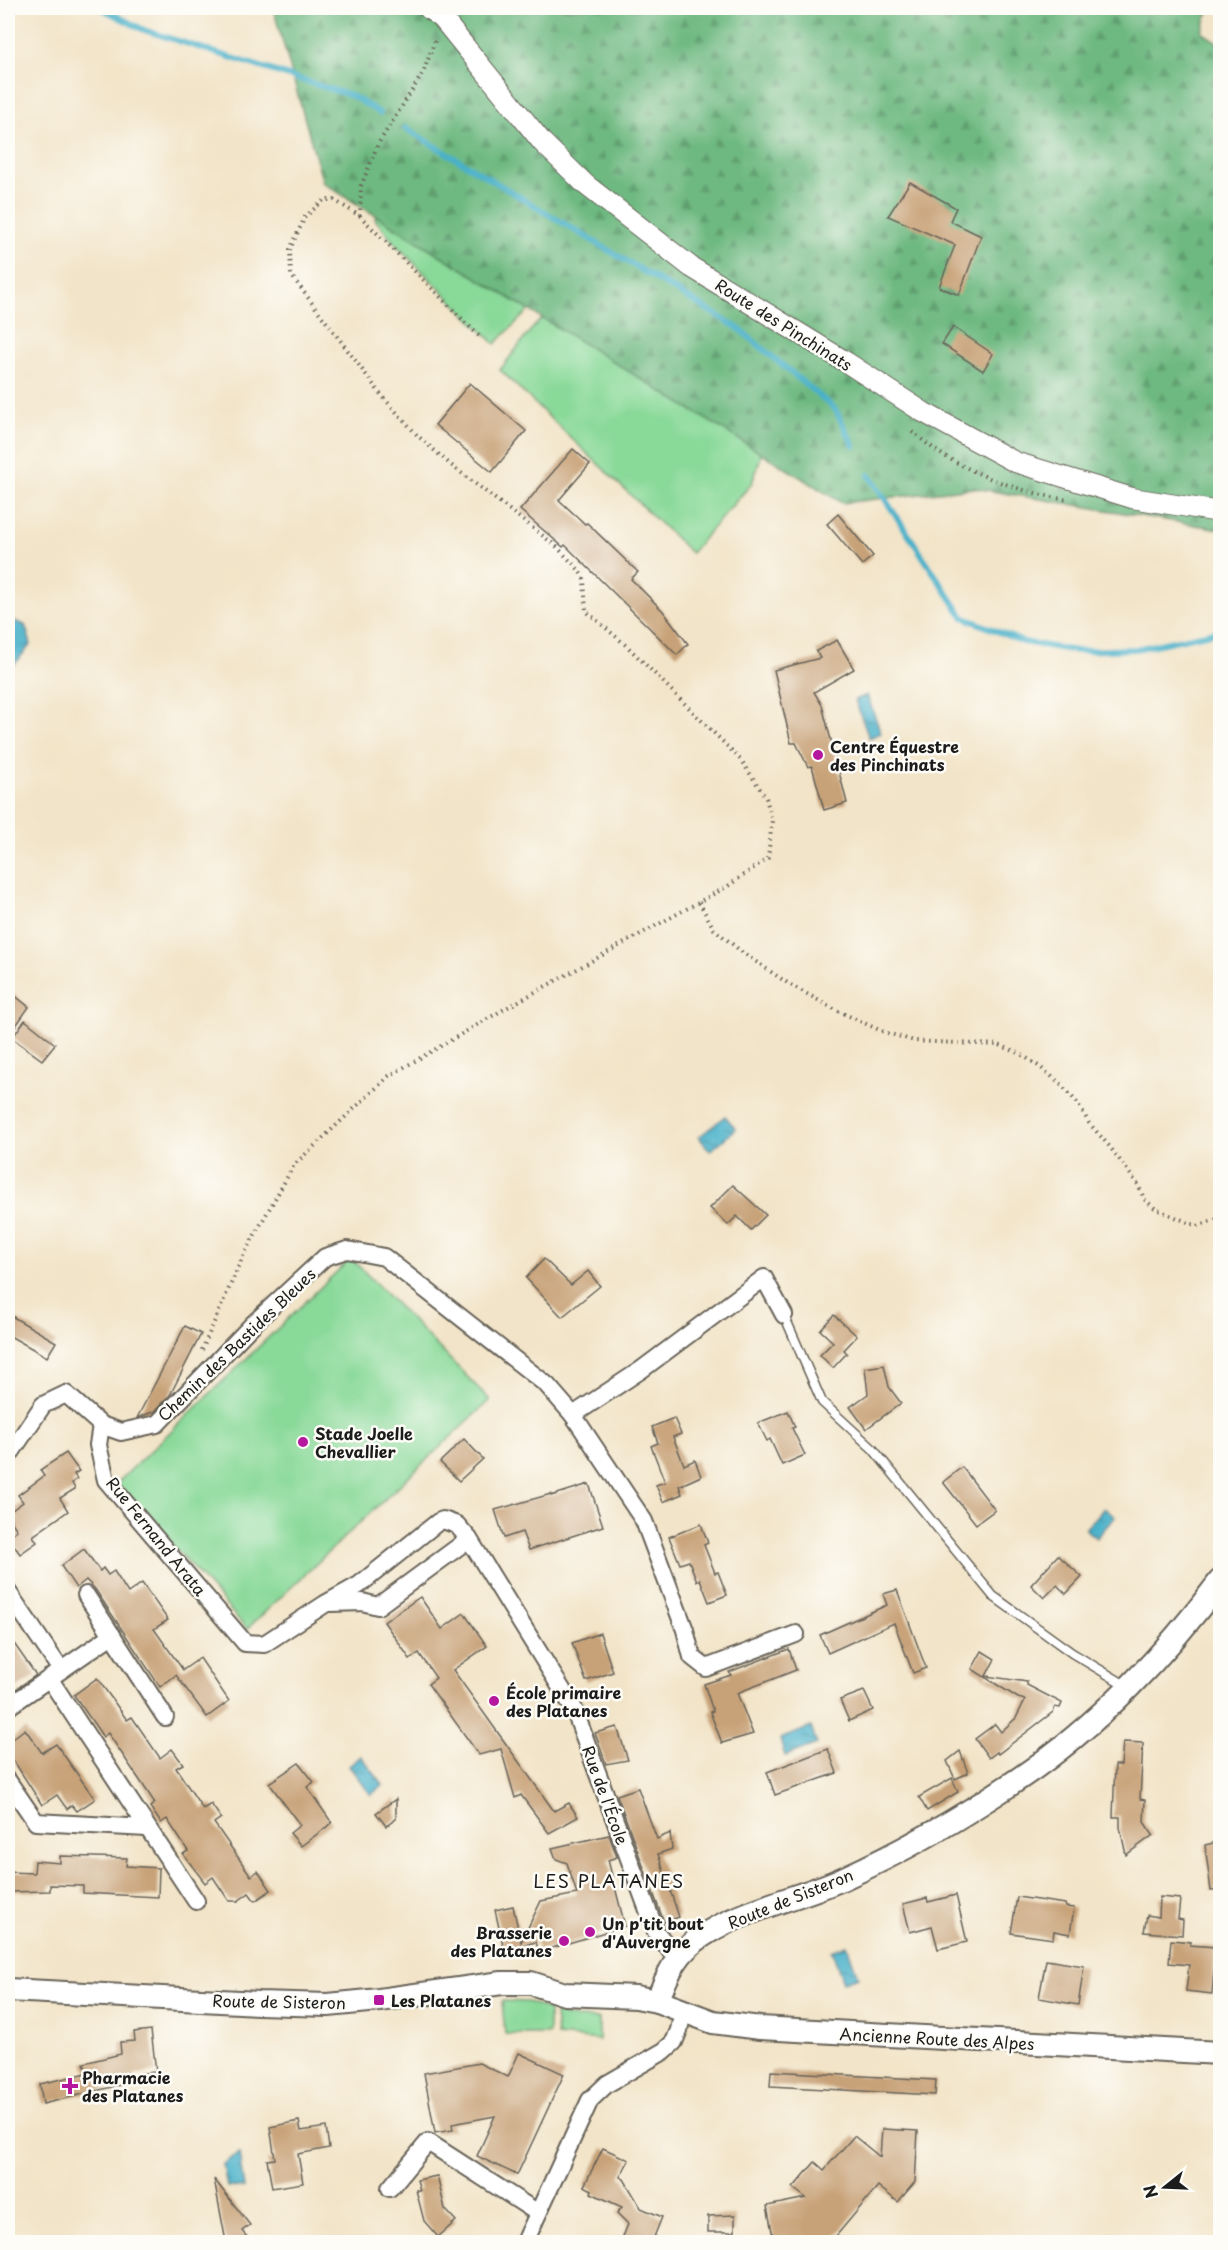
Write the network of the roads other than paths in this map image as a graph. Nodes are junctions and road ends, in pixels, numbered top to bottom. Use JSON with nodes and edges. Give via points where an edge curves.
{"nodes":[{"id":1,"x":440,"y":11,"type":"edge"},
{"id":2,"x":1221,"y":512,"type":"edge"},
{"id":3,"x":784,"y":1315,"type":"joint"},
{"id":4,"x":573,"y":1415,"type":"junction"},
{"id":5,"x":101,"y":1425,"type":"junction"},
{"id":6,"x":8,"y":1457,"type":"edge"},
{"id":7,"x":443,"y":1520,"type":"joint"},
{"id":8,"x":469,"y":1539,"type":"junction"},
{"id":9,"x":1221,"y":1581,"type":"edge"},
{"id":10,"x":8,"y":1592,"type":"edge"},
{"id":11,"x":86,"y":1595,"type":"dead end"},
{"id":12,"x":325,"y":1604,"type":"junction"},
{"id":13,"x":796,"y":1634,"type":"dead end"},
{"id":14,"x":112,"y":1635,"type":"junction"},
{"id":15,"x":55,"y":1674,"type":"junction"},
{"id":16,"x":1128,"y":1687,"type":"junction"},
{"id":17,"x":8,"y":1707,"type":"edge"},
{"id":18,"x":165,"y":1717,"type":"dead end"},
{"id":19,"x":8,"y":1781,"type":"edge"},
{"id":20,"x":147,"y":1828,"type":"junction"},
{"id":21,"x":196,"y":1901,"type":"dead end"},
{"id":22,"x":677,"y":1959,"type":"junction"},
{"id":23,"x":8,"y":1990,"type":"edge"},
{"id":24,"x":657,"y":2001,"type":"junction"},
{"id":25,"x":683,"y":2011,"type":"junction"},
{"id":26,"x":1221,"y":2053,"type":"edge"},
{"id":27,"x":390,"y":2188,"type":"dead end"},
{"id":28,"x":538,"y":2213,"type":"junction"},
{"id":29,"x":525,"y":2242,"type":"edge"}],
"edges":[{"from":1,"to":2,"type":"street","name":"Route des Pinchinats","via":[[542,142],[586,185],[691,267],[923,412],[1016,462],[1132,498]]},
{"from":3,"to":4,"type":"street","via":[[764,1278],[641,1370]]},
{"from":3,"to":16,"type":"lane","via":[[822,1402],[873,1449],[993,1596],[1072,1653]]},
{"from":4,"to":5,"type":"street","name":"Chemin des Bastides Bleues","via":[[547,1385],[384,1257],[347,1250],[325,1257],[254,1323],[157,1424],[121,1432]]},
{"from":4,"to":13,"type":"street","name":"Chemin des Bastides Bleues","via":[[644,1521],[693,1657],[706,1668]]},
{"from":5,"to":6,"type":"street","via":[[66,1394],[43,1405]]},
{"from":5,"to":12,"type":"street","name":"Rue Fernand Arata","via":[[98,1445],[106,1480],[245,1642],[264,1644]]},
{"from":7,"to":8,"type":"street","name":"Rue de l'École","via":[[457,1525]]},
{"from":7,"to":12,"type":"street","name":"Rue Fernand Arata","via":[[359,1585]]},
{"from":8,"to":12,"type":"street","via":[[378,1606],[362,1602]]},
{"from":8,"to":22,"type":"street","name":"Rue de l'École","via":[[574,1709],[656,1932]]},
{"from":9,"to":16,"type":"main road","name":"Route de Sisteron","via":[[1153,1664]]},
{"from":10,"to":15,"type":"street"},
{"from":11,"to":14,"type":"street"},
{"from":14,"to":15,"type":"street"},
{"from":14,"to":18,"type":"street"},
{"from":15,"to":17,"type":"street"},
{"from":15,"to":20,"type":"street"},
{"from":16,"to":22,"type":"main road","name":"Route de Sisteron","via":[[1021,1778],[942,1826],[840,1880],[741,1915],[706,1934]]},
{"from":19,"to":20,"type":"street","via":[[36,1822]]},
{"from":20,"to":21,"type":"street"},
{"from":22,"to":24,"type":"main road","name":"Route de Sisteron"},
{"from":23,"to":24,"type":"main road","name":"Route de Sisteron","via":[[328,2005],[502,1983],[531,1983],[565,1994]]},
{"from":24,"to":25,"type":"main road","name":"Ancienne Route des Alpes"},
{"from":25,"to":26,"type":"main road","name":"Ancienne Route des Alpes","via":[[713,2022],[760,2028]]},
{"from":25,"to":28,"type":"street","via":[[674,2042],[607,2084],[590,2100]]},
{"from":27,"to":28,"type":"street","via":[[428,2142]]},
{"from":28,"to":29,"type":"street"}]}
